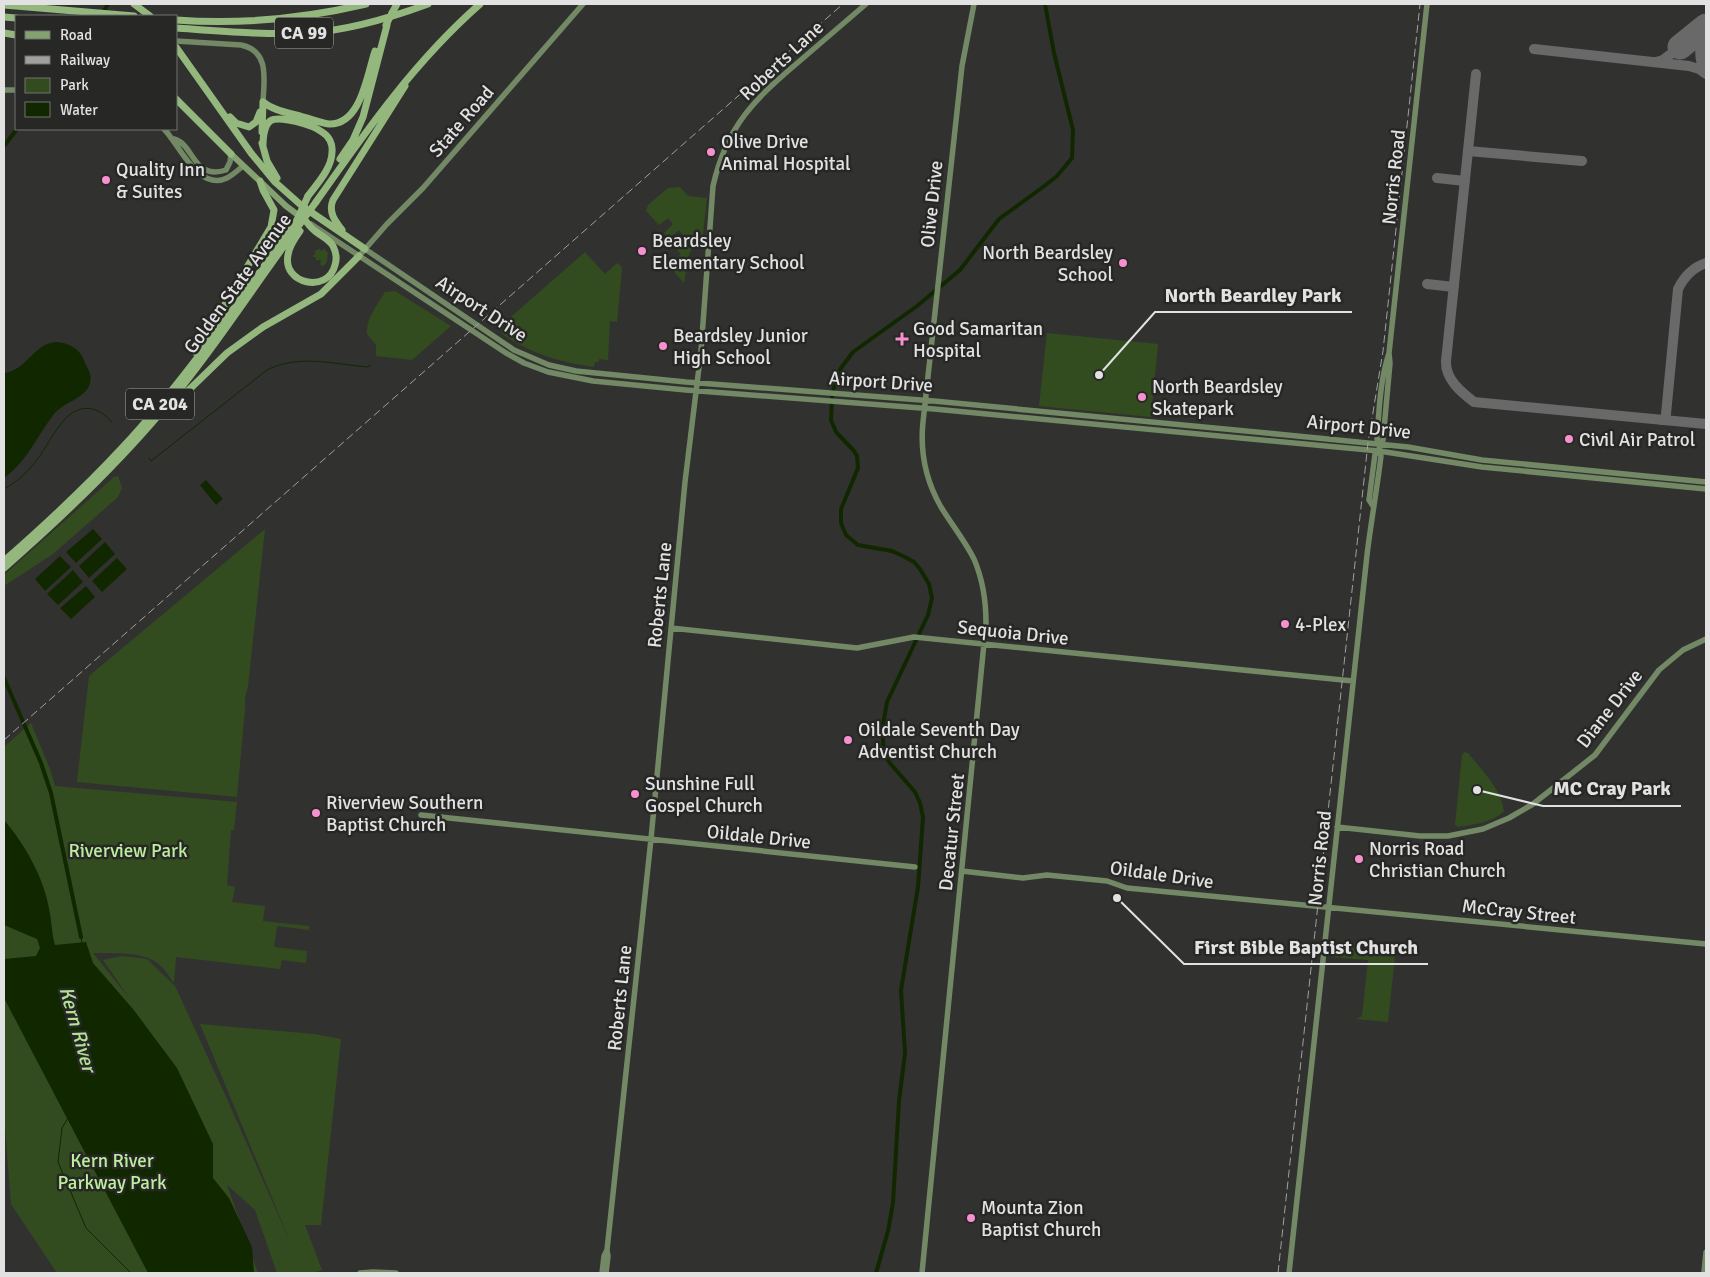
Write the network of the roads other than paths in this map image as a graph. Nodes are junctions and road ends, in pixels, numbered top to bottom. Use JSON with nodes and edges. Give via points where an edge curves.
{"nodes":[{"id":1,"x":134,"y":4,"type":"edge"},
{"id":2,"x":366,"y":4,"type":"edge"},
{"id":3,"x":397,"y":4,"type":"edge"},
{"id":4,"x":428,"y":4,"type":"edge"},
{"id":5,"x":480,"y":4,"type":"edge"},
{"id":6,"x":583,"y":4,"type":"edge"},
{"id":7,"x":866,"y":4,"type":"edge"},
{"id":8,"x":974,"y":4,"type":"edge"},
{"id":9,"x":1427,"y":4,"type":"edge"},
{"id":10,"x":4,"y":5,"type":"edge"},
{"id":11,"x":122,"y":15,"type":"edge"},
{"id":12,"x":149,"y":15,"type":"edge"},
{"id":13,"x":178,"y":20,"type":"edge"},
{"id":14,"x":386,"y":25,"type":"junction"},
{"id":15,"x":178,"y":28,"type":"edge"},
{"id":16,"x":178,"y":41,"type":"edge"},
{"id":17,"x":178,"y":49,"type":"edge"},
{"id":18,"x":414,"y":71,"type":"junction"},
{"id":19,"x":207,"y":90,"type":"junction"},
{"id":20,"x":178,"y":101,"type":"edge"},
{"id":21,"x":263,"y":102,"type":"junction"},
{"id":22,"x":165,"y":130,"type":"edge"},
{"id":23,"x":174,"y":139,"type":"junction"},
{"id":24,"x":263,"y":147,"type":"junction"},
{"id":25,"x":231,"y":154,"type":"junction"},
{"id":26,"x":244,"y":166,"type":"junction"},
{"id":27,"x":260,"y":181,"type":"junction"},
{"id":28,"x":290,"y":196,"type":"junction"},
{"id":29,"x":312,"y":200,"type":"junction"},
{"id":30,"x":305,"y":220,"type":"junction"},
{"id":31,"x":297,"y":226,"type":"junction"},
{"id":32,"x":345,"y":235,"type":"junction"},
{"id":33,"x":365,"y":249,"type":"junction"},
{"id":34,"x":359,"y":256,"type":"junction"},
{"id":35,"x":178,"y":382,"type":"junction"},
{"id":36,"x":696,"y":383,"type":"junction"},
{"id":37,"x":695,"y":391,"type":"junction"},
{"id":38,"x":925,"y":400,"type":"junction"},
{"id":39,"x":924,"y":408,"type":"junction"},
{"id":40,"x":138,"y":439,"type":"junction"},
{"id":41,"x":1380,"y":444,"type":"junction"},
{"id":42,"x":1379,"y":451,"type":"junction"},
{"id":43,"x":1706,"y":482,"type":"edge"},
{"id":44,"x":1706,"y":489,"type":"edge"},
{"id":45,"x":4,"y":561,"type":"edge"},
{"id":46,"x":4,"y":568,"type":"edge"},
{"id":47,"x":671,"y":628,"type":"junction"},
{"id":48,"x":1706,"y":639,"type":"edge"},
{"id":49,"x":984,"y":644,"type":"junction"},
{"id":50,"x":1353,"y":681,"type":"junction"},
{"id":51,"x":422,"y":815,"type":"dead end"},
{"id":52,"x":1338,"y":827,"type":"junction"},
{"id":53,"x":650,"y":840,"type":"junction"},
{"id":54,"x":915,"y":867,"type":"dead end"},
{"id":55,"x":962,"y":871,"type":"junction"},
{"id":56,"x":1329,"y":907,"type":"junction"},
{"id":57,"x":1706,"y":944,"type":"edge"},
{"id":58,"x":607,"y":1250,"type":"junction"},
{"id":59,"x":1706,"y":1252,"type":"edge"},
{"id":60,"x":360,"y":1273,"type":"edge"},
{"id":61,"x":396,"y":1273,"type":"edge"},
{"id":62,"x":602,"y":1273,"type":"edge"},
{"id":63,"x":606,"y":1273,"type":"edge"},
{"id":64,"x":922,"y":1273,"type":"edge"},
{"id":65,"x":1289,"y":1273,"type":"edge"},
{"id":66,"x":1704,"y":1273,"type":"edge"}],
"edges":[{"from":1,"to":12,"type":"highway"},
{"from":2,"to":13,"type":"highway","number":"CA 99","via":[[295,18],[226,23]]},
{"from":3,"to":14,"type":"highway","bridge":true},
{"from":4,"to":15,"type":"highway","number":"CA 99","via":[[349,26],[306,33]]},
{"from":5,"to":18,"type":"highway","name":"Golden State Avenue","number":"CA 204"},
{"from":6,"to":33,"type":"main road","name":"State Road","via":[[423,188]]},
{"from":7,"to":36,"type":"main road","name":"Roberts Lane","via":[[760,95],[726,144],[712,195]]},
{"from":8,"to":38,"type":"main road","name":"Olive Drive","via":[[962,66]]},
{"from":9,"to":41,"type":"main road","name":"Norris Road","via":[[1389,353],[1383,440]]},
{"from":10,"to":11,"type":"highway"},
{"from":14,"to":21,"type":"highway","via":[[357,107],[346,119],[326,124]]},
{"from":14,"to":29,"type":"highway","name":"Golden State Avenue","number":"CA 204","via":[[360,125]]},
{"from":16,"to":21,"type":"main road","via":[[241,44],[251,48],[263,64]]},
{"from":17,"to":19,"type":"highway","name":"Airport Drive"},
{"from":18,"to":29,"type":"highway","name":"Golden State Avenue","number":"CA 204"},
{"from":18,"to":32,"type":"highway","via":[[331,204],[332,215]]},
{"from":19,"to":21,"type":"highway","via":[[233,120],[245,126],[256,122]]},
{"from":19,"to":28,"type":"highway","name":"Airport Drive","via":[[251,153]]},
{"from":20,"to":25,"type":"highway","name":"Airport Drive"},
{"from":21,"to":24,"type":"highway"},
{"from":22,"to":23,"type":"main road"},
{"from":23,"to":25,"type":"main road","via":[[180,141],[208,171],[226,170]]},
{"from":23,"to":26,"type":"main road","via":[[176,147],[187,160],[208,179],[227,178]]},
{"from":24,"to":28,"type":"highway","via":[[269,166]]},
{"from":24,"to":29,"type":"highway","via":[[266,128],[276,119],[304,124],[325,134],[331,144],[332,156]]},
{"from":25,"to":26,"type":"main road","name":"Airport Drive"},
{"from":26,"to":27,"type":"main road","name":"Airport Drive"},
{"from":27,"to":30,"type":"main road","name":"Airport Drive"},
{"from":27,"to":35,"type":"highway","via":[[274,210],[271,227]]},
{"from":28,"to":32,"type":"highway","name":"Airport Drive"},
{"from":29,"to":31,"type":"highway","name":"Golden State Avenue","number":"CA 204","bridge":true},
{"from":30,"to":31,"type":"highway","via":[[331,244],[336,255],[336,264],[326,279],[312,283],[300,280],[288,266],[288,252]]},
{"from":30,"to":34,"type":"main road","name":"Airport Drive"},
{"from":31,"to":35,"type":"highway","name":"Golden State Avenue","number":"CA 204"},
{"from":31,"to":40,"type":"highway","name":"Golden State Avenue","number":"CA 204","via":[[190,376]]},
{"from":32,"to":33,"type":"highway","name":"Airport Drive"},
{"from":33,"to":34,"type":"main road","name":"State Road"},
{"from":33,"to":36,"type":"main road","name":"Airport Drive","via":[[494,338],[532,358],[587,373]]},
{"from":34,"to":37,"type":"main road","name":"Airport Drive","via":[[496,347],[537,368],[579,379]]},
{"from":34,"to":40,"type":"highway","via":[[321,294],[263,327],[226,353]]},
{"from":35,"to":45,"type":"highway","name":"Golden State Avenue","number":"CA 204","via":[[95,477]]},
{"from":36,"to":37,"type":"main road","name":"Roberts Lane"},
{"from":36,"to":38,"type":"main road","name":"Airport Drive"},
{"from":37,"to":39,"type":"main road","name":"Airport Drive"},
{"from":37,"to":47,"type":"main road","name":"Roberts Lane"},
{"from":38,"to":39,"type":"main road","name":"Olive Drive"},
{"from":38,"to":41,"type":"main road","name":"Airport Drive"},
{"from":39,"to":42,"type":"main road","name":"Airport Drive"},
{"from":39,"to":49,"type":"main road","name":"Decatur Street","via":[[922,440],[925,467],[937,500],[978,569],[986,611]]},
{"from":40,"to":46,"type":"highway","name":"Golden State Avenue","number":"CA 204","via":[[83,496]]},
{"from":41,"to":42,"type":"main road","name":"Norris Road"},
{"from":41,"to":43,"type":"main road","name":"Airport Drive","via":[[1482,460]]},
{"from":42,"to":44,"type":"main road","name":"Airport Drive","via":[[1482,467]]},
{"from":42,"to":50,"type":"main road","name":"Norris Road","via":[[1381,456]]},
{"from":47,"to":49,"type":"main road","name":"Sequoia Drive","via":[[857,648],[914,637]]},
{"from":47,"to":53,"type":"main road","name":"Roberts Lane"},
{"from":48,"to":52,"type":"main road","name":"Diane Drive","via":[[1683,650],[1658,670],[1595,755],[1510,818],[1483,829],[1448,836]]},
{"from":49,"to":50,"type":"main road","name":"Sequoia Drive"},
{"from":49,"to":55,"type":"main road","name":"Decatur Street"},
{"from":50,"to":52,"type":"main road","name":"Norris Road"},
{"from":51,"to":53,"type":"main road","name":"Oildale Drive"},
{"from":52,"to":56,"type":"main road","name":"Norris Road"},
{"from":53,"to":54,"type":"main road","name":"Oildale Drive"},
{"from":53,"to":58,"type":"main road","name":"Roberts Lane"},
{"from":55,"to":56,"type":"main road","name":"Oildale Drive","via":[[1023,878],[1047,875],[1080,878],[1109,881],[1127,888]]},
{"from":55,"to":64,"type":"main road","name":"Decatur Street"},
{"from":56,"to":57,"type":"main road","name":"McCray Street"},
{"from":56,"to":65,"type":"main road","name":"Norris Road"},
{"from":58,"to":62,"type":"main road","name":"Roberts Lane"},
{"from":58,"to":63,"type":"main road","name":"Roberts Lane"},
{"from":59,"to":66,"type":"main road"},
{"from":60,"to":61,"type":"main road"}]}
